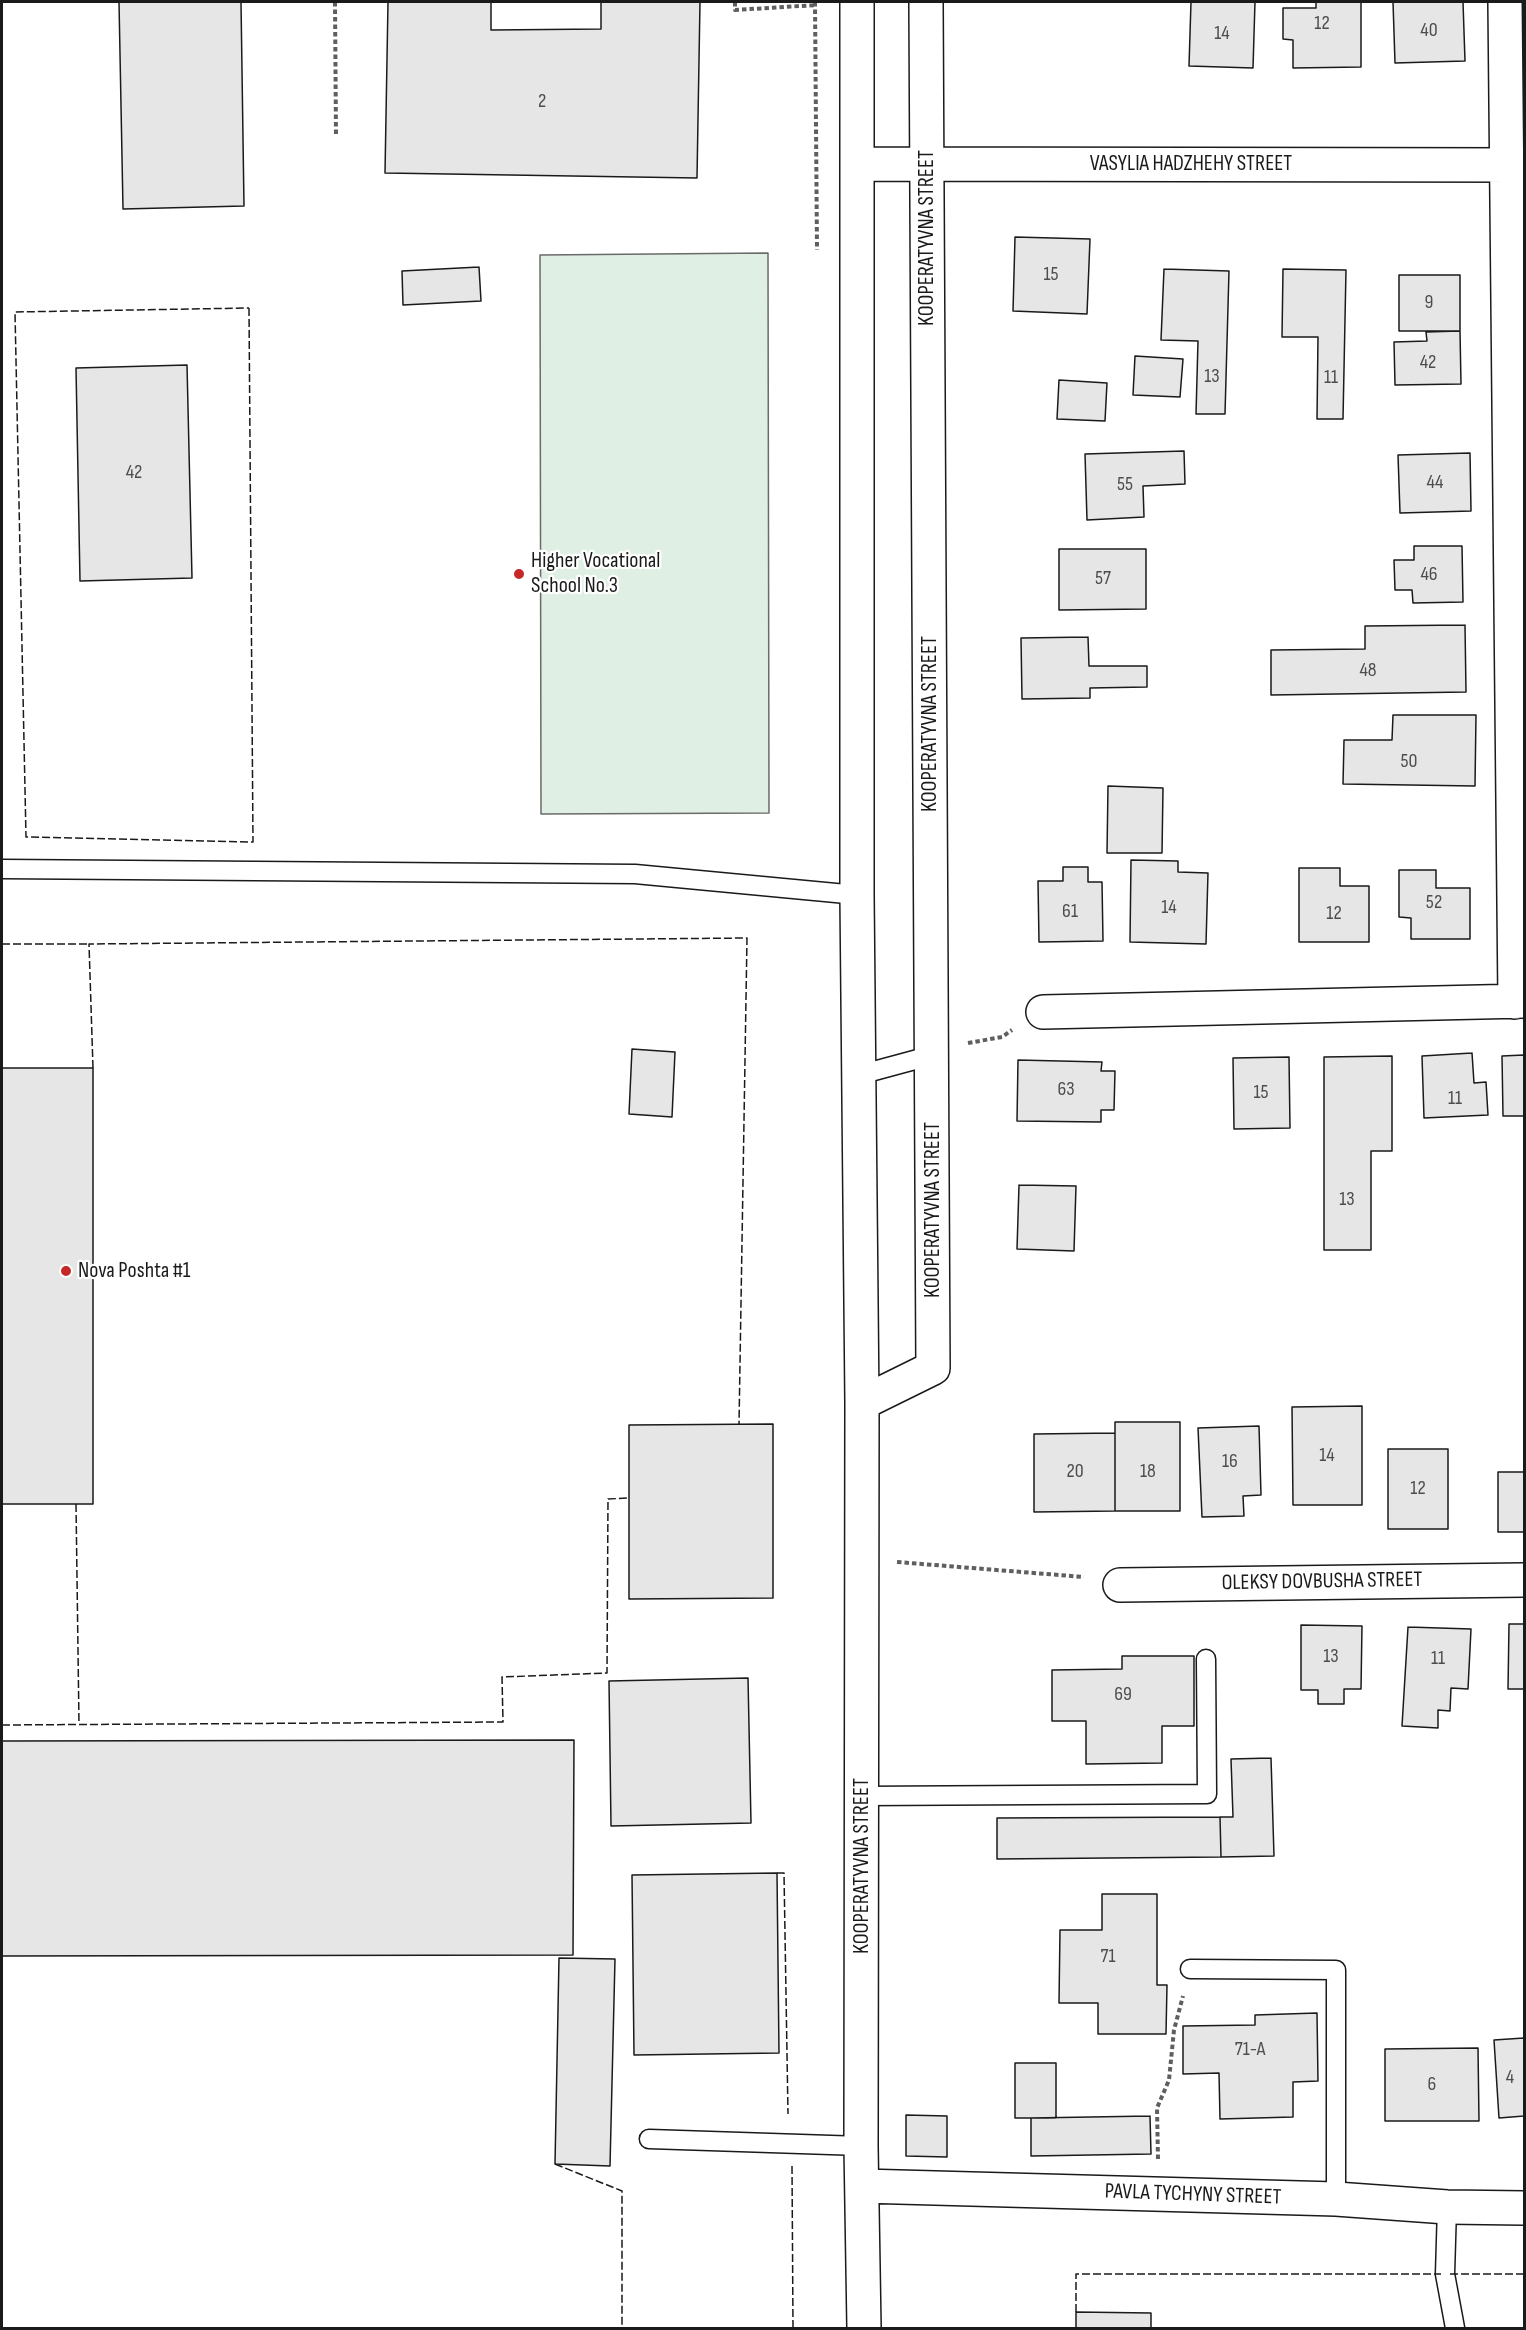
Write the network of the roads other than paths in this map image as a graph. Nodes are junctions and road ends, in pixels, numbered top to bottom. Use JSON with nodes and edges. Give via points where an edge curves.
{"nodes":[{"id":1,"x":857,"y":2,"type":"edge"},
{"id":2,"x":926,"y":2,"type":"edge"},
{"id":3,"x":1505,"y":2,"type":"edge"},
{"id":4,"x":927,"y":163,"type":"junction"},
{"id":5,"x":856,"y":164,"type":"junction"},
{"id":6,"x":1515,"y":165,"type":"edge"},
{"id":7,"x":2,"y":869,"type":"edge"},
{"id":8,"x":857,"y":895,"type":"junction"},
{"id":9,"x":1520,"y":1002,"type":"edge"},
{"id":10,"x":1043,"y":1012,"type":"road end"},
{"id":11,"x":933,"y":1048,"type":"junction"},
{"id":12,"x":859,"y":1075,"type":"junction"},
{"id":13,"x":862,"y":1403,"type":"junction"},
{"id":14,"x":1524,"y":1580,"type":"edge"},
{"id":15,"x":1120,"y":1585,"type":"road end"},
{"id":16,"x":1206,"y":1659,"type":"dead end"},
{"id":17,"x":862,"y":1796,"type":"junction"},
{"id":18,"x":1190,"y":1969,"type":"road end"},
{"id":19,"x":649,"y":2139,"type":"dead end"},
{"id":20,"x":861,"y":2146,"type":"junction"},
{"id":21,"x":862,"y":2186,"type":"junction"},
{"id":22,"x":1336,"y":2199,"type":"junction"},
{"id":23,"x":1447,"y":2207,"type":"junction"},
{"id":24,"x":1524,"y":2208,"type":"edge"},
{"id":25,"x":864,"y":2328,"type":"edge"},
{"id":26,"x":1455,"y":2328,"type":"edge"}],
"edges":[{"from":1,"to":5,"type":"street","name":"KOOPERATYVNA STREET"},
{"from":2,"to":4,"type":"street","name":"KOOPERATYVNA STREET"},
{"from":3,"to":6,"type":"street"},
{"from":4,"to":5,"type":"street","name":"VASYLIA HADZHEHY STREET"},
{"from":4,"to":6,"type":"street","name":"VASYLIA HADZHEHY STREET"},
{"from":4,"to":11,"type":"street","name":"KOOPERATYVNA STREET"},
{"from":5,"to":8,"type":"street","name":"KOOPERATYVNA STREET"},
{"from":6,"to":9,"type":"street"},
{"from":7,"to":8,"type":"lane","via":[[634,874]]},
{"from":8,"to":12,"type":"street","name":"KOOPERATYVNA STREET"},
{"from":9,"to":10,"type":"street"},
{"from":11,"to":12,"type":"lane"},
{"from":11,"to":13,"type":"street","name":"KOOPERATYVNA STREET","via":[[933,1368]]},
{"from":12,"to":13,"type":"street","name":"KOOPERATYVNA STREET"},
{"from":13,"to":17,"type":"street","name":"KOOPERATYVNA STREET"},
{"from":14,"to":15,"type":"street","name":"OLEKSY DOVBUSHA STREET"},
{"from":16,"to":17,"type":"lane","via":[[1207,1794]]},
{"from":17,"to":20,"type":"street","name":"KOOPERATYVNA STREET"},
{"from":18,"to":22,"type":"lane","via":[[1336,1970]]},
{"from":19,"to":20,"type":"lane"},
{"from":20,"to":21,"type":"street","name":"KOOPERATYVNA STREET"},
{"from":21,"to":22,"type":"street","name":"PAVLA TYCHYNY STREET"},
{"from":21,"to":25,"type":"street","name":"KOOPERATYVNA STREET"},
{"from":22,"to":23,"type":"street","name":"PAVLA TYCHYNY STREET"},
{"from":23,"to":24,"type":"street","name":"PAVLA TYCHYNY STREET"},
{"from":23,"to":26,"type":"lane","via":[[1445,2274]]}]}
